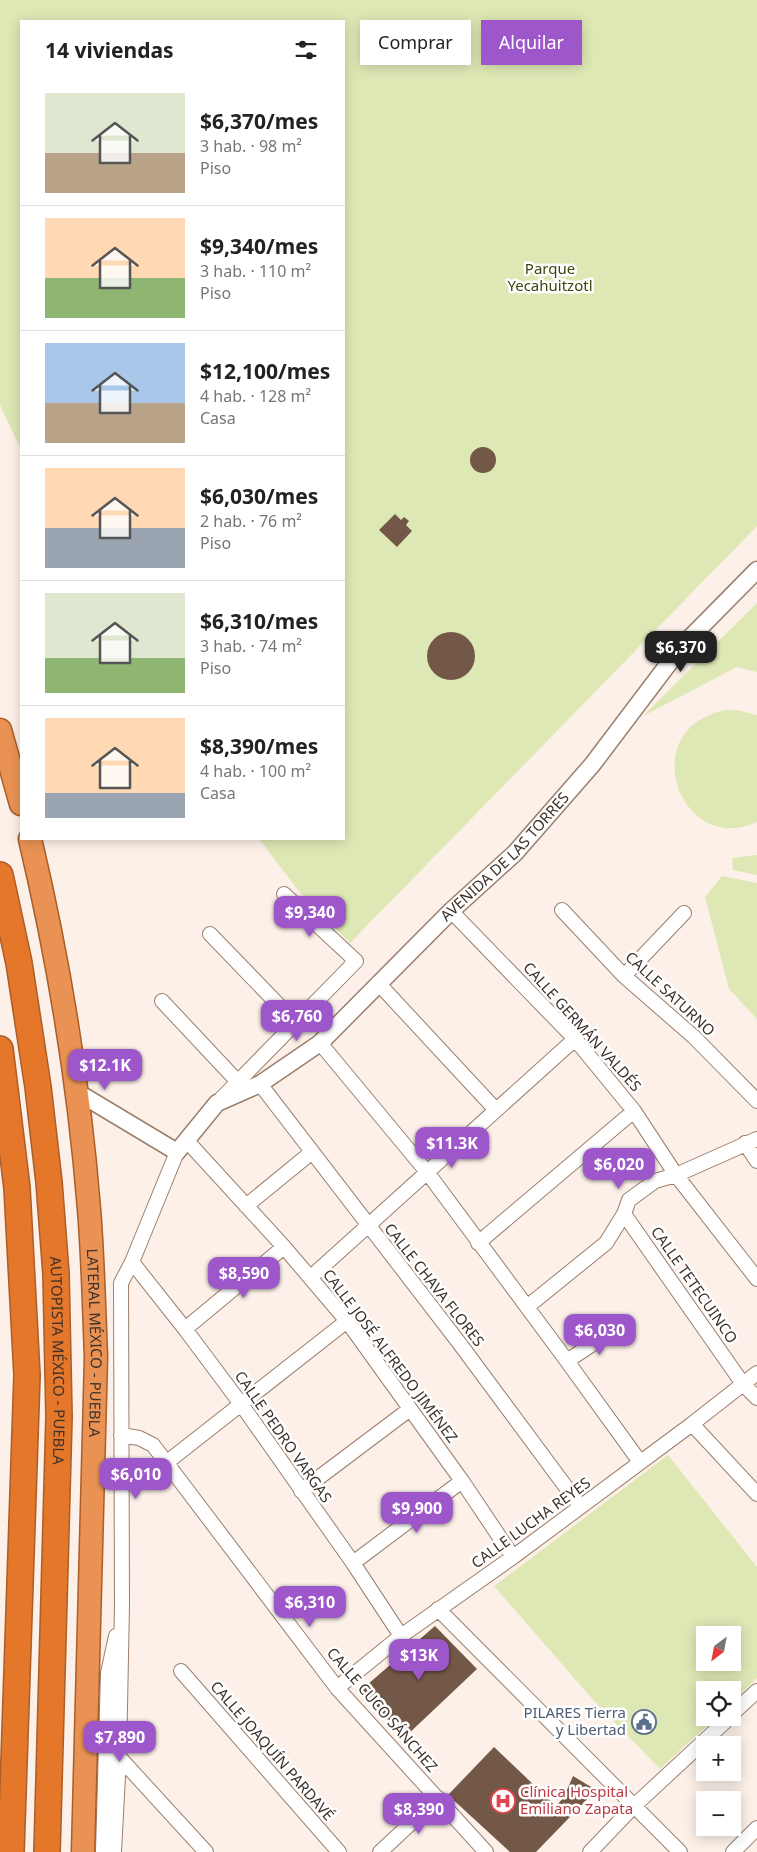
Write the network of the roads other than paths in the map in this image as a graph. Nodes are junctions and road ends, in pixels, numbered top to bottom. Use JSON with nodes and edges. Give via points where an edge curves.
{"nodes":[{"id":1,"x":757,"y":570,"type":"edge"},
{"id":2,"x":0,"y":730,"type":"edge"},
{"id":3,"x":20,"y":800,"type":"edge"},
{"id":4,"x":30,"y":840,"type":"edge"},
{"id":5,"x":0,"y":875,"type":"edge"},
{"id":6,"x":284,"y":894,"type":"dead end"},
{"id":7,"x":562,"y":910,"type":"dead end"},
{"id":8,"x":451,"y":911,"type":"junction"},
{"id":9,"x":684,"y":913,"type":"dead end"},
{"id":10,"x":210,"y":934,"type":"dead end"},
{"id":11,"x":624,"y":976,"type":"junction"},
{"id":12,"x":378,"y":983,"type":"junction"},
{"id":13,"x":162,"y":1001,"type":"dead end"},
{"id":14,"x":296,"y":1023,"type":"junction"},
{"id":15,"x":574,"y":1039,"type":"junction"},
{"id":16,"x":320,"y":1043,"type":"junction"},
{"id":17,"x":0,"y":1049,"type":"edge"},
{"id":18,"x":238,"y":1082,"type":"junction"},
{"id":19,"x":260,"y":1084,"type":"junction"},
{"id":20,"x":757,"y":1101,"type":"edge"},
{"id":21,"x":78,"y":1102,"type":"junction"},
{"id":22,"x":217,"y":1103,"type":"junction"},
{"id":23,"x":496,"y":1110,"type":"junction"},
{"id":24,"x":634,"y":1110,"type":"junction"},
{"id":25,"x":751,"y":1141,"type":"edge"},
{"id":26,"x":182,"y":1147,"type":"junction"},
{"id":27,"x":312,"y":1152,"type":"junction"},
{"id":28,"x":757,"y":1161,"type":"edge"},
{"id":29,"x":427,"y":1172,"type":"junction"},
{"id":30,"x":676,"y":1175,"type":"junction"},
{"id":31,"x":246,"y":1206,"type":"junction"},
{"id":32,"x":624,"y":1214,"type":"junction"},
{"id":33,"x":368,"y":1226,"type":"junction"},
{"id":34,"x":478,"y":1243,"type":"junction"},
{"id":35,"x":284,"y":1247,"type":"junction"},
{"id":36,"x":132,"y":1262,"type":"junction"},
{"id":37,"x":310,"y":1277,"type":"junction"},
{"id":38,"x":757,"y":1279,"type":"edge"},
{"id":39,"x":526,"y":1307,"type":"junction"},
{"id":40,"x":346,"y":1321,"type":"junction"},
{"id":41,"x":617,"y":1328,"type":"dead end"},
{"id":42,"x":185,"y":1329,"type":"junction"},
{"id":43,"x":567,"y":1361,"type":"junction"},
{"id":44,"x":757,"y":1373,"type":"edge"},
{"id":45,"x":744,"y":1384,"type":"junction"},
{"id":46,"x":757,"y":1398,"type":"edge"},
{"id":47,"x":241,"y":1404,"type":"junction"},
{"id":48,"x":410,"y":1409,"type":"junction"},
{"id":49,"x":692,"y":1424,"type":"junction"},
{"id":50,"x":121,"y":1435,"type":"junction"},
{"id":51,"x":166,"y":1462,"type":"junction"},
{"id":52,"x":640,"y":1462,"type":"junction"},
{"id":53,"x":462,"y":1481,"type":"junction"},
{"id":54,"x":301,"y":1491,"type":"junction"},
{"id":55,"x":757,"y":1494,"type":"edge"},
{"id":56,"x":580,"y":1506,"type":"junction"},
{"id":57,"x":513,"y":1557,"type":"junction"},
{"id":58,"x":354,"y":1563,"type":"junction"},
{"id":59,"x":122,"y":1606,"type":"junction"},
{"id":60,"x":438,"y":1610,"type":"junction"},
{"id":61,"x":401,"y":1636,"type":"junction"},
{"id":62,"x":181,"y":1671,"type":"dead end"},
{"id":63,"x":337,"y":1688,"type":"junction"},
{"id":64,"x":757,"y":1691,"type":"edge"},
{"id":65,"x":741,"y":1706,"type":"edge"},
{"id":66,"x":720,"y":1726,"type":"edge"},
{"id":67,"x":119,"y":1757,"type":"junction"},
{"id":68,"x":438,"y":1798,"type":"junction"},
{"id":69,"x":634,"y":1806,"type":"junction"},
{"id":70,"x":757,"y":1828,"type":"edge"},
{"id":71,"x":11,"y":1852,"type":"edge"},
{"id":72,"x":47,"y":1852,"type":"edge"},
{"id":73,"x":83,"y":1852,"type":"edge"},
{"id":74,"x":103,"y":1852,"type":"edge"},
{"id":75,"x":114,"y":1852,"type":"edge"},
{"id":76,"x":206,"y":1852,"type":"edge"},
{"id":77,"x":339,"y":1852,"type":"edge"},
{"id":78,"x":380,"y":1852,"type":"edge"},
{"id":79,"x":486,"y":1852,"type":"edge"},
{"id":80,"x":590,"y":1852,"type":"edge"},
{"id":81,"x":680,"y":1852,"type":"edge"},
{"id":82,"x":733,"y":1852,"type":"edge"}],
"edges":[{"from":1,"to":8,"type":"street","name":"AVENIDA DE LAS TORRES","via":[[682,646],[592,764],[515,853]]},
{"from":2,"to":3,"type":"highway"},
{"from":4,"to":21,"type":"highway","name":"LATERAL MÉXICO - PUEBLA","via":[[56,958]]},
{"from":5,"to":72,"type":"highway","name":"AUTOPISTA MÉXICO - PUEBLA","via":[[19,963],[38,1087],[56,1274],[59,1417]]},
{"from":6,"to":14,"type":"street","name":"AVENIDA DE LAS TORRES","via":[[356,961]]},
{"from":7,"to":11,"type":"street","name":"CALLE SATURNO"},
{"from":8,"to":12,"type":"street","name":"AVENIDA DE LAS TORRES"},
{"from":8,"to":15,"type":"street","name":"CALLE GERMÁN VALDÉS"},
{"from":9,"to":11,"type":"street"},
{"from":10,"to":14,"type":"street"},
{"from":11,"to":20,"type":"street","name":"CALLE SATURNO","via":[[694,1037]]},
{"from":12,"to":16,"type":"street","name":"AVENIDA DE LAS TORRES"},
{"from":12,"to":23,"type":"street"},
{"from":13,"to":18,"type":"street"},
{"from":14,"to":18,"type":"street","name":"AVENIDA DE LAS TORRES"},
{"from":15,"to":23,"type":"street"},
{"from":15,"to":24,"type":"street","name":"CALLE GERMÁN VALDÉS"},
{"from":16,"to":19,"type":"street","name":"AVENIDA DE LAS TORRES"},
{"from":16,"to":29,"type":"street"},
{"from":17,"to":71,"type":"highway","name":"AUTOPISTA MÉXICO - PUEBLA","via":[[17,1188],[27,1375]]},
{"from":18,"to":22,"type":"street","name":"AVENIDA DE LAS TORRES"},
{"from":19,"to":22,"type":"street","name":"AVENIDA DE LAS TORRES"},
{"from":19,"to":27,"type":"street","name":"CALLE CHAVA FLORES"},
{"from":21,"to":26,"type":"street","via":[[118,1116]]},
{"from":21,"to":73,"type":"highway","name":"LATERAL MÉXICO - PUEBLA","via":[[89,1209],[96,1357]]},
{"from":22,"to":26,"type":"street","name":"AVENIDA DE LAS TORRES"},
{"from":23,"to":29,"type":"street"},
{"from":24,"to":30,"type":"street","name":"CALLE GERMÁN VALDÉS"},
{"from":24,"to":34,"type":"street"},
{"from":25,"to":28,"type":"street"},
{"from":25,"to":30,"type":"street"},
{"from":26,"to":31,"type":"street","name":"CALLE JOSÉ ALFREDO JIMÉNEZ"},
{"from":26,"to":36,"type":"street"},
{"from":27,"to":31,"type":"street"},
{"from":27,"to":33,"type":"street","name":"CALLE CHAVA FLORES"},
{"from":29,"to":33,"type":"street"},
{"from":29,"to":34,"type":"street"},
{"from":30,"to":32,"type":"street","via":[[655,1181],[629,1200]]},
{"from":30,"to":38,"type":"street","name":"CALLE GERMÁN VALDÉS"},
{"from":31,"to":35,"type":"street","name":"CALLE JOSÉ ALFREDO JIMÉNEZ"},
{"from":32,"to":39,"type":"street","via":[[606,1243]]},
{"from":32,"to":45,"type":"street","name":"CALLE TETECUINCO"},
{"from":33,"to":37,"type":"street"},
{"from":33,"to":56,"type":"street","name":"CALLE CHAVA FLORES"},
{"from":34,"to":39,"type":"street"},
{"from":35,"to":37,"type":"street","name":"CALLE JOSÉ ALFREDO JIMÉNEZ"},
{"from":35,"to":42,"type":"street"},
{"from":36,"to":42,"type":"street","name":"CALLE PEDRO VARGAS"},
{"from":36,"to":50,"type":"street","via":[[121,1283]]},
{"from":37,"to":40,"type":"street","name":"CALLE JOSÉ ALFREDO JIMÉNEZ"},
{"from":39,"to":43,"type":"street"},
{"from":40,"to":47,"type":"street"},
{"from":40,"to":48,"type":"street","name":"CALLE JOSÉ ALFREDO JIMÉNEZ"},
{"from":41,"to":43,"type":"street"},
{"from":42,"to":47,"type":"street","name":"CALLE PEDRO VARGAS"},
{"from":43,"to":52,"type":"street"},
{"from":44,"to":45,"type":"street","name":"CALLE LUCHA REYES"},
{"from":45,"to":46,"type":"street","name":"CALLE TETECUINCO"},
{"from":45,"to":49,"type":"street","name":"CALLE LUCHA REYES"},
{"from":47,"to":51,"type":"street"},
{"from":47,"to":54,"type":"street","name":"CALLE PEDRO VARGAS"},
{"from":48,"to":53,"type":"street","name":"CALLE JOSÉ ALFREDO JIMÉNEZ"},
{"from":48,"to":54,"type":"street"},
{"from":49,"to":52,"type":"street","name":"CALLE LUCHA REYES"},
{"from":49,"to":55,"type":"street"},
{"from":50,"to":51,"type":"street","name":"CALLE CUCO SÁNCHEZ","via":[[139,1438],[153,1445]]},
{"from":50,"to":59,"type":"street"},
{"from":51,"to":63,"type":"street","name":"CALLE CUCO SÁNCHEZ"},
{"from":52,"to":56,"type":"street","name":"CALLE LUCHA REYES"},
{"from":53,"to":57,"type":"street","name":"CALLE JOSÉ ALFREDO JIMÉNEZ"},
{"from":53,"to":58,"type":"street"},
{"from":54,"to":58,"type":"street","name":"CALLE PEDRO VARGAS"},
{"from":56,"to":57,"type":"street","name":"CALLE LUCHA REYES"},
{"from":57,"to":60,"type":"street","name":"CALLE LUCHA REYES"},
{"from":58,"to":61,"type":"street","name":"CALLE PEDRO VARGAS"},
{"from":59,"to":67,"type":"street"},
{"from":59,"to":74,"type":"street","via":[[108,1672]]},
{"from":60,"to":61,"type":"street","name":"CALLE LUCHA REYES"},
{"from":60,"to":69,"type":"street"},
{"from":61,"to":63,"type":"street","name":"CALLE LUCHA REYES"},
{"from":62,"to":77,"type":"street","name":"CALLE JOAQUÍN PARDAVÉ"},
{"from":63,"to":68,"type":"street","name":"CALLE CUCO SÁNCHEZ"},
{"from":64,"to":65,"type":"street"},
{"from":66,"to":69,"type":"street"},
{"from":67,"to":75,"type":"street"},
{"from":67,"to":76,"type":"street"},
{"from":68,"to":78,"type":"street"},
{"from":68,"to":79,"type":"street","name":"CALLE CUCO SÁNCHEZ"},
{"from":69,"to":80,"type":"street"},
{"from":69,"to":81,"type":"street"},
{"from":70,"to":82,"type":"street"}]}
